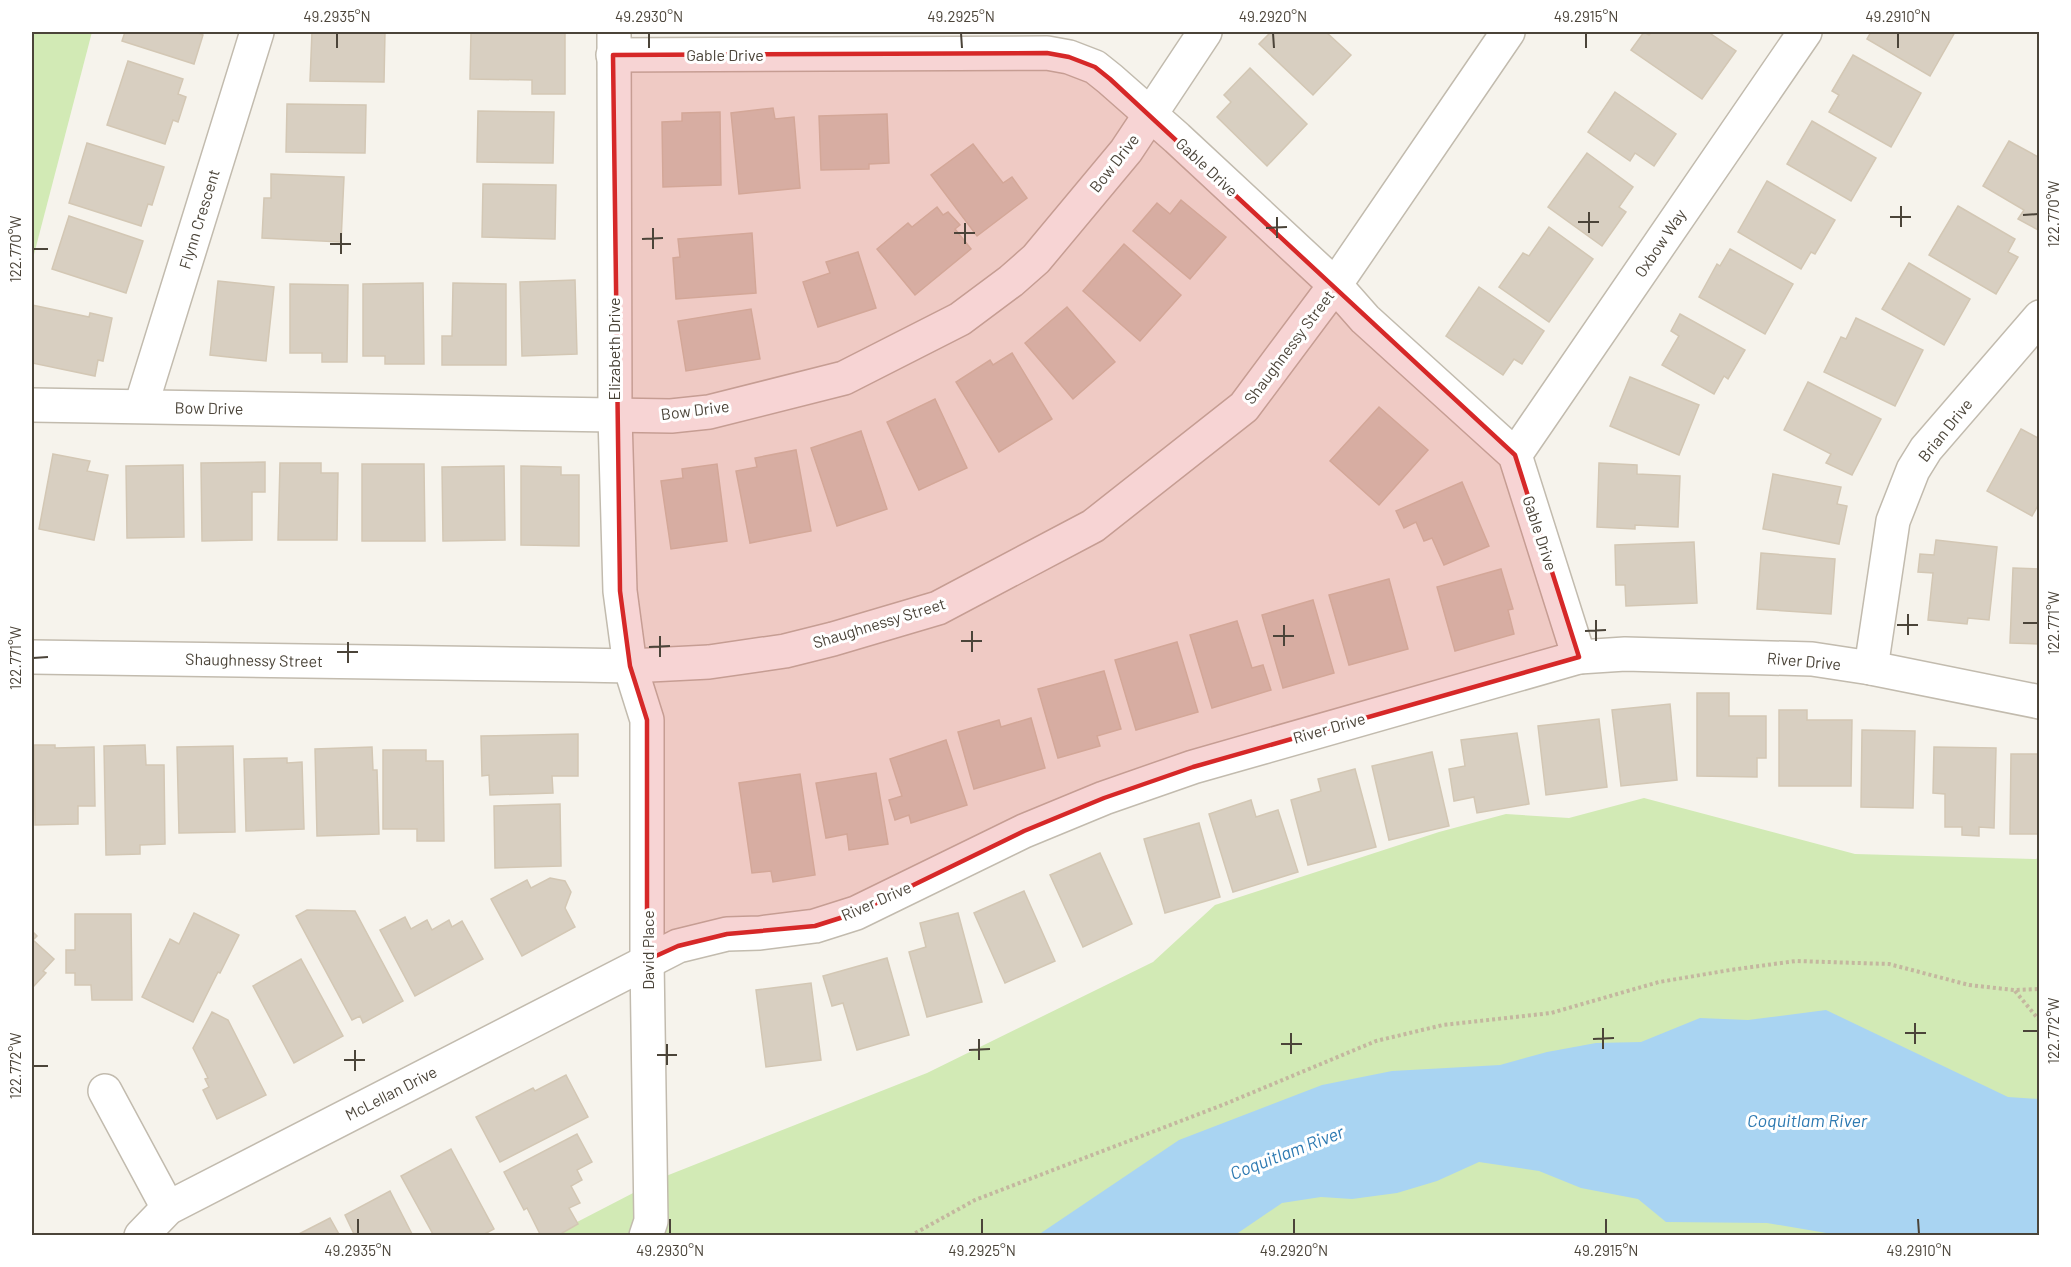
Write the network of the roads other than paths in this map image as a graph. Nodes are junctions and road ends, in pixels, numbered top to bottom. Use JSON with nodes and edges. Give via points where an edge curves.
{"nodes":[{"id":1,"x":256,"y":32,"type":"edge"},
{"id":2,"x":1205,"y":32,"type":"edge"},
{"id":3,"x":1509,"y":32,"type":"edge"},
{"id":4,"x":1805,"y":32,"type":"edge"},
{"id":5,"x":613,"y":44,"type":"edge"},
{"id":6,"x":1150,"y":115,"type":"junction"},
{"id":7,"x":1335,"y":285,"type":"junction"},
{"id":8,"x":2040,"y":317,"type":"edge"},
{"id":9,"x":32,"y":405,"type":"edge"},
{"id":10,"x":141,"y":406,"type":"junction"},
{"id":11,"x":615,"y":416,"type":"junction"},
{"id":12,"x":1515,"y":454,"type":"junction"},
{"id":13,"x":32,"y":657,"type":"edge"},
{"id":14,"x":1579,"y":657,"type":"junction"},
{"id":15,"x":630,"y":666,"type":"junction"},
{"id":16,"x":1871,"y":668,"type":"junction"},
{"id":17,"x":2040,"y":702,"type":"edge"},
{"id":18,"x":647,"y":960,"type":"junction"},
{"id":19,"x":105,"y":1091,"type":"dead end"},
{"id":20,"x":168,"y":1209,"type":"junction"},
{"id":21,"x":141,"y":1236,"type":"edge"},
{"id":22,"x":646,"y":1236,"type":"edge"}],
"edges":[{"from":1,"to":10,"type":"street","name":"Flynn Crescent"},
{"from":2,"to":6,"type":"street","name":"Bow Drive"},
{"from":3,"to":7,"type":"street","name":"Shaughnessy Street"},
{"from":4,"to":12,"type":"street","name":"Oxbow Way"},
{"from":5,"to":6,"type":"street","name":"Gable Drive","via":[[1047,53],[1095,67]]},
{"from":5,"to":11,"type":"street","name":"Elizabeth Drive"},
{"from":6,"to":7,"type":"street","name":"Gable Drive"},
{"from":6,"to":11,"type":"street","name":"Bow Drive","via":[[1126,151],[1036,259],[960,319],[844,378],[709,412]]},
{"from":7,"to":12,"type":"street","name":"Gable Drive","via":[[1365,319]]},
{"from":7,"to":15,"type":"street","name":"Shaughnessy Street","via":[[1244,407],[1094,526],[938,608],[785,651],[709,662]]},
{"from":8,"to":16,"type":"street","name":"Brian Drive","via":[[1926,449],[1913,470],[1893,521]]},
{"from":9,"to":10,"type":"street","name":"Bow Drive"},
{"from":10,"to":11,"type":"street","name":"Bow Drive"},
{"from":11,"to":15,"type":"street","name":"Elizabeth Drive","via":[[620,591]]},
{"from":12,"to":14,"type":"street","name":"Gable Drive"},
{"from":13,"to":15,"type":"street","name":"Shaughnessy Street"},
{"from":14,"to":16,"type":"street","name":"River Drive","via":[[1625,654],[1812,659]]},
{"from":14,"to":18,"type":"street","name":"River Drive","via":[[1159,778],[1024,831],[856,913],[814,926],[727,934],[678,946]]},
{"from":15,"to":18,"type":"street","name":"David Place","via":[[647,720]]},
{"from":16,"to":17,"type":"street","name":"River Drive"},
{"from":18,"to":20,"type":"street","name":"McLellan Drive"},
{"from":18,"to":22,"type":"street","name":"David Place","via":[[651,1221]]},
{"from":19,"to":20,"type":"street"},
{"from":20,"to":21,"type":"street","name":"McLellan Drive"}]}
